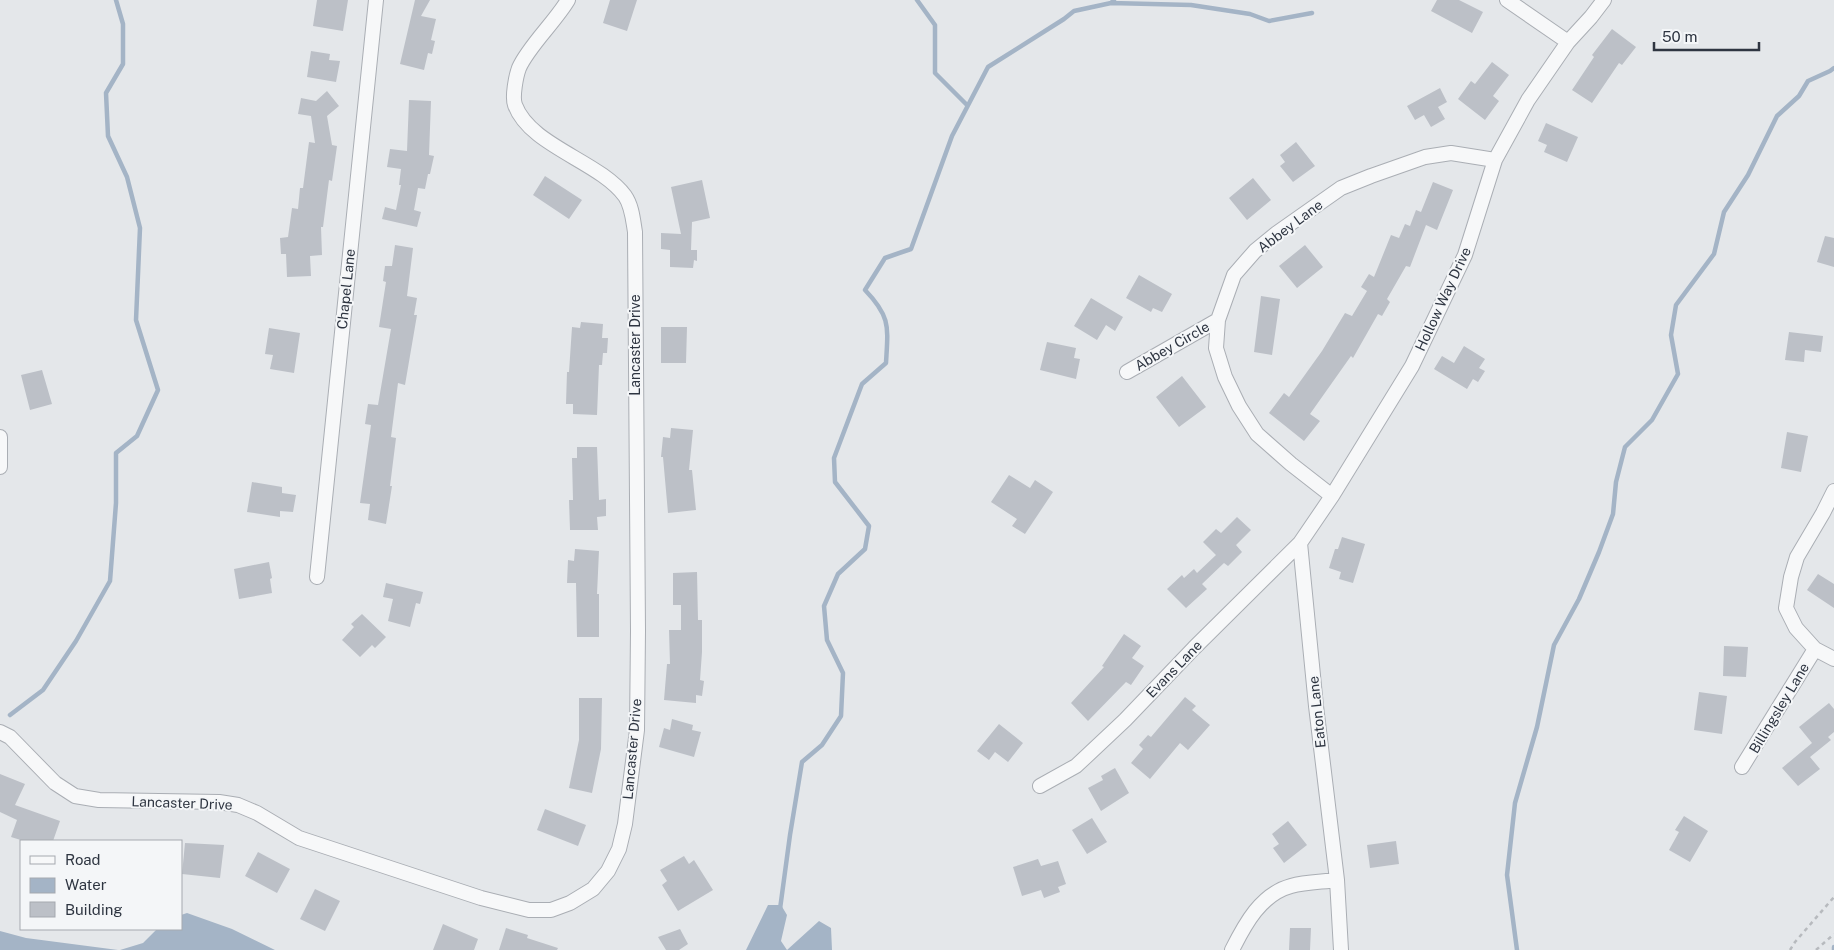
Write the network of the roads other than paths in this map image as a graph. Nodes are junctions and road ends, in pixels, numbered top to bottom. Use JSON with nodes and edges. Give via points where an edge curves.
{"nodes":[{"id":1,"x":376,"y":0,"type":"edge"},
{"id":2,"x":568,"y":0,"type":"edge"},
{"id":3,"x":1507,"y":0,"type":"edge"},
{"id":4,"x":1604,"y":0,"type":"edge"},
{"id":5,"x":1568,"y":42,"type":"junction"},
{"id":6,"x":1495,"y":160,"type":"junction"},
{"id":7,"x":1218,"y":320,"type":"junction"},
{"id":8,"x":1127,"y":372,"type":"dead end"},
{"id":9,"x":0,"y":437,"type":"edge"},
{"id":10,"x":0,"y":467,"type":"edge"},
{"id":11,"x":1834,"y":491,"type":"edge"},
{"id":12,"x":1332,"y":496,"type":"junction"},
{"id":13,"x":1300,"y":543,"type":"junction"},
{"id":14,"x":317,"y":578,"type":"dead end"},
{"id":15,"x":1815,"y":649,"type":"junction"},
{"id":16,"x":1834,"y":659,"type":"edge"},
{"id":17,"x":0,"y":732,"type":"edge"},
{"id":18,"x":1742,"y":767,"type":"dead end"},
{"id":19,"x":1040,"y":786,"type":"dead end"},
{"id":20,"x":1337,"y":880,"type":"junction"},
{"id":21,"x":1232,"y":950,"type":"edge"},
{"id":22,"x":1341,"y":950,"type":"edge"}],
"edges":[{"from":1,"to":14,"type":"street","name":"Chapel Lane"},
{"from":2,"to":17,"type":"street","name":"Lancaster Drive","via":[[520,67],[514,104],[523,120],[538,134],[596,172],[625,196],[634,222],[637,730],[620,849],[608,871],[593,889],[570,903],[551,910],[529,910],[481,898],[299,838],[238,805],[99,800],[75,796],[55,783],[10,737]]},
{"from":3,"to":5,"type":"street"},
{"from":4,"to":5,"type":"street","name":"Hollow Way Drive"},
{"from":5,"to":6,"type":"street","name":"Hollow Way Drive","via":[[1528,100]]},
{"from":6,"to":7,"type":"street","name":"Abbey Lane","via":[[1451,153],[1426,157],[1341,188],[1276,232],[1255,251],[1234,275]]},
{"from":6,"to":12,"type":"street","name":"Hollow Way Drive","via":[[1465,255],[1412,366]]},
{"from":7,"to":8,"type":"street","name":"Abbey Circle"},
{"from":7,"to":12,"type":"street","name":"Abbey Lane","via":[[1216,348],[1225,377],[1257,434]]},
{"from":9,"to":10,"type":"street"},
{"from":11,"to":15,"type":"street","via":[[1797,557],[1786,608],[1796,628]]},
{"from":12,"to":13,"type":"street","name":"Hollow Way Drive"},
{"from":13,"to":19,"type":"street","name":"Evans Lane","via":[[1126,720],[1076,766]]},
{"from":13,"to":20,"type":"street","name":"Eaton Lane"},
{"from":15,"to":16,"type":"street"},
{"from":15,"to":18,"type":"street","name":"Billingsley Lane"},
{"from":20,"to":21,"type":"street","via":[[1290,886],[1272,894],[1257,908]]},
{"from":20,"to":22,"type":"street","name":"Eaton Lane"}]}
